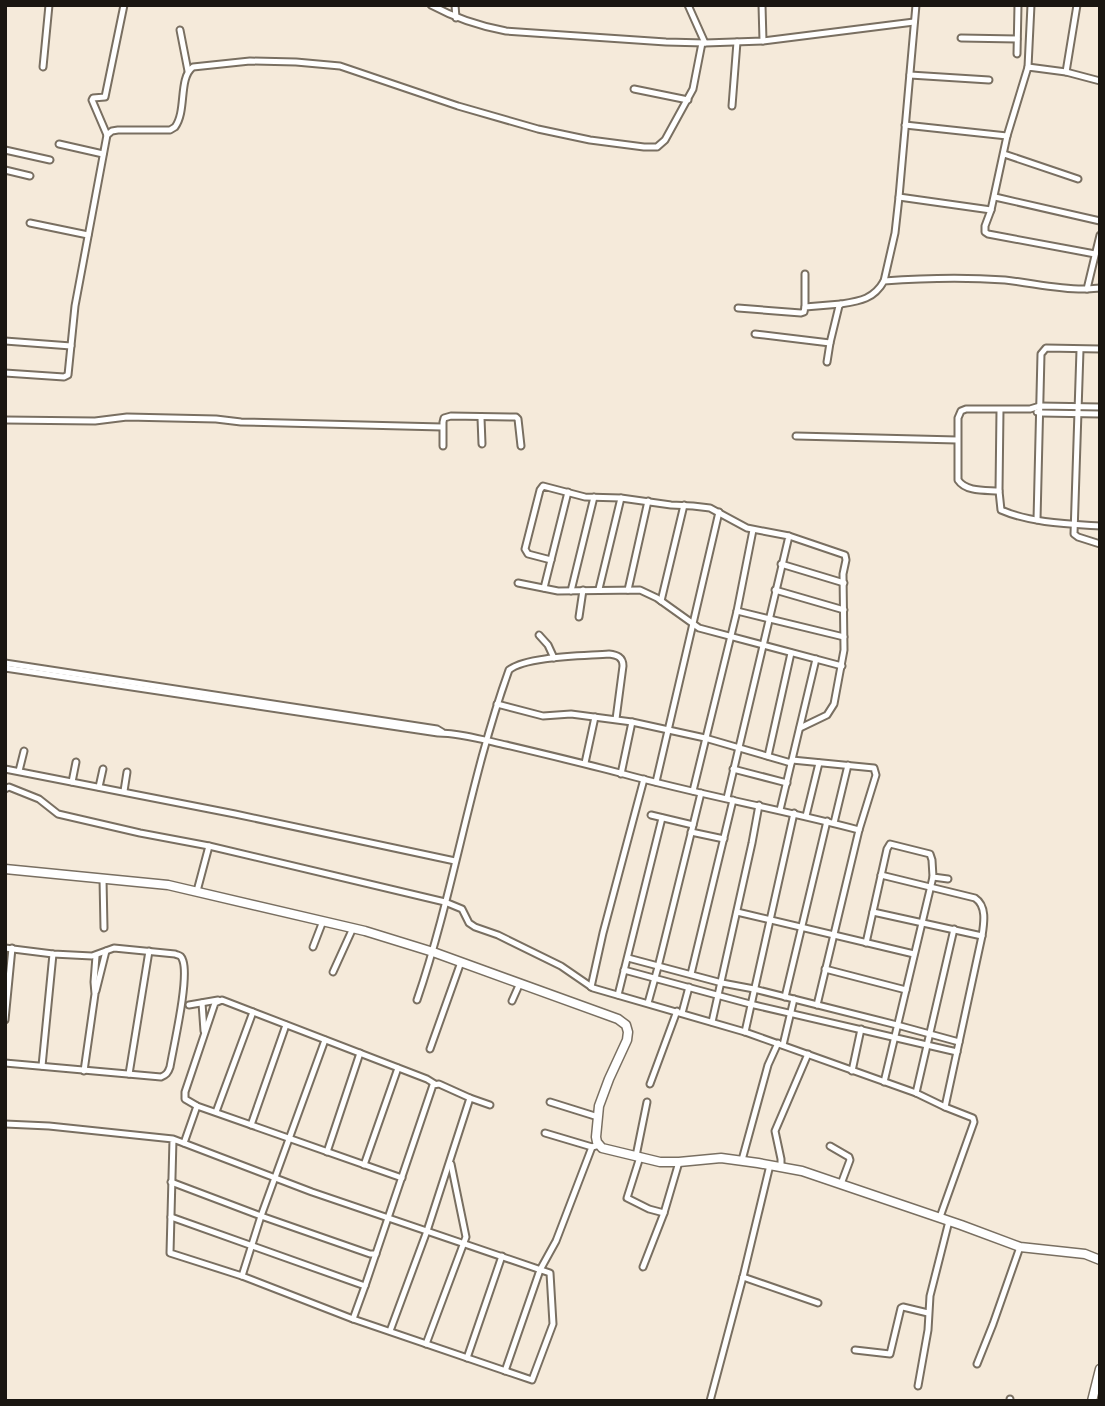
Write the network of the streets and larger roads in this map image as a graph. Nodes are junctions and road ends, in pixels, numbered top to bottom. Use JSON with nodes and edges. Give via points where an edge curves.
{"nodes":[{"id":1,"x":49,"y":5,"type":"edge"},
{"id":2,"x":124,"y":5,"type":"edge"},
{"id":3,"x":430,"y":5,"type":"edge"},
{"id":4,"x":455,"y":5,"type":"edge"},
{"id":5,"x":688,"y":5,"type":"edge"},
{"id":6,"x":762,"y":5,"type":"edge"},
{"id":7,"x":916,"y":5,"type":"edge"},
{"id":8,"x":1018,"y":5,"type":"edge"},
{"id":9,"x":1031,"y":5,"type":"edge"},
{"id":10,"x":1077,"y":5,"type":"edge"},
{"id":11,"x":456,"y":18,"type":"junction"},
{"id":12,"x":914,"y":22,"type":"junction"},
{"id":13,"x":180,"y":30,"type":"dead end"},
{"id":14,"x":961,"y":38,"type":"dead end"},
{"id":15,"x":1017,"y":39,"type":"junction"},
{"id":16,"x":763,"y":41,"type":"junction"},
{"id":17,"x":737,"y":42,"type":"junction"},
{"id":18,"x":704,"y":43,"type":"junction"},
{"id":19,"x":1017,"y":54,"type":"dead end"},
{"id":20,"x":43,"y":67,"type":"dead end"},
{"id":21,"x":1028,"y":67,"type":"junction"},
{"id":22,"x":188,"y":71,"type":"junction"},
{"id":23,"x":1066,"y":72,"type":"junction"},
{"id":24,"x":910,"y":75,"type":"junction"},
{"id":25,"x":989,"y":80,"type":"dead end"},
{"id":26,"x":1100,"y":80,"type":"edge"},
{"id":27,"x":634,"y":89,"type":"dead end"},
{"id":28,"x":688,"y":100,"type":"junction"},
{"id":29,"x":732,"y":106,"type":"dead end"},
{"id":30,"x":905,"y":125,"type":"junction"},
{"id":31,"x":107,"y":135,"type":"junction"},
{"id":32,"x":1007,"y":136,"type":"junction"},
{"id":33,"x":59,"y":144,"type":"dead end"},
{"id":34,"x":5,"y":150,"type":"edge"},
{"id":35,"x":103,"y":154,"type":"junction"},
{"id":36,"x":1004,"y":154,"type":"junction"},
{"id":37,"x":50,"y":160,"type":"dead end"},
{"id":38,"x":5,"y":170,"type":"edge"},
{"id":39,"x":30,"y":176,"type":"dead end"},
{"id":40,"x":1079,"y":179,"type":"dead end"},
{"id":41,"x":899,"y":197,"type":"junction"},
{"id":42,"x":995,"y":197,"type":"junction"},
{"id":43,"x":991,"y":211,"type":"junction"},
{"id":44,"x":1100,"y":221,"type":"edge"},
{"id":45,"x":30,"y":223,"type":"dead end"},
{"id":46,"x":88,"y":234,"type":"junction"},
{"id":47,"x":1099,"y":239,"type":"edge"},
{"id":48,"x":1096,"y":254,"type":"junction"},
{"id":49,"x":806,"y":274,"type":"dead end"},
{"id":50,"x":884,"y":281,"type":"junction"},
{"id":51,"x":1100,"y":288,"type":"edge"},
{"id":52,"x":1087,"y":289,"type":"junction"},
{"id":53,"x":841,"y":304,"type":"junction"},
{"id":54,"x":805,"y":307,"type":"junction"},
{"id":55,"x":738,"y":309,"type":"dead end"},
{"id":56,"x":755,"y":334,"type":"dead end"},
{"id":57,"x":5,"y":341,"type":"edge"},
{"id":58,"x":830,"y":343,"type":"junction"},
{"id":59,"x":71,"y":346,"type":"junction"},
{"id":60,"x":1100,"y":349,"type":"edge"},
{"id":61,"x":1080,"y":350,"type":"junction"},
{"id":62,"x":827,"y":362,"type":"dead end"},
{"id":63,"x":5,"y":373,"type":"edge"},
{"id":64,"x":1100,"y":407,"type":"edge"},
{"id":65,"x":1000,"y":410,"type":"junction"},
{"id":66,"x":1040,"y":410,"type":"junction"},
{"id":67,"x":1079,"y":410,"type":"junction"},
{"id":68,"x":1100,"y":414,"type":"edge"},
{"id":69,"x":481,"y":418,"type":"junction"},
{"id":70,"x":5,"y":420,"type":"edge"},
{"id":71,"x":442,"y":427,"type":"junction"},
{"id":72,"x":796,"y":436,"type":"dead end"},
{"id":73,"x":957,"y":440,"type":"junction"},
{"id":74,"x":482,"y":444,"type":"dead end"},
{"id":75,"x":443,"y":446,"type":"dead end"},
{"id":76,"x":521,"y":446,"type":"dead end"},
{"id":77,"x":999,"y":491,"type":"junction"},
{"id":78,"x":568,"y":492,"type":"junction"},
{"id":79,"x":594,"y":497,"type":"junction"},
{"id":80,"x":621,"y":498,"type":"junction"},
{"id":81,"x":648,"y":501,"type":"junction"},
{"id":82,"x":684,"y":505,"type":"junction"},
{"id":83,"x":719,"y":512,"type":"junction"},
{"id":84,"x":1037,"y":520,"type":"junction"},
{"id":85,"x":1074,"y":524,"type":"junction"},
{"id":86,"x":1100,"y":526,"type":"edge"},
{"id":87,"x":752,"y":530,"type":"junction"},
{"id":88,"x":789,"y":536,"type":"junction"},
{"id":89,"x":1100,"y":544,"type":"edge"},
{"id":90,"x":551,"y":560,"type":"junction"},
{"id":91,"x":781,"y":564,"type":"junction"},
{"id":92,"x":518,"y":583,"type":"dead end"},
{"id":93,"x":844,"y":583,"type":"junction"},
{"id":94,"x":544,"y":588,"type":"junction"},
{"id":95,"x":599,"y":589,"type":"junction"},
{"id":96,"x":583,"y":590,"type":"junction"},
{"id":97,"x":628,"y":590,"type":"junction"},
{"id":98,"x":775,"y":590,"type":"junction"},
{"id":99,"x":571,"y":591,"type":"junction"},
{"id":100,"x":661,"y":601,"type":"junction"},
{"id":101,"x":844,"y":610,"type":"junction"},
{"id":102,"x":737,"y":611,"type":"junction"},
{"id":103,"x":579,"y":617,"type":"dead end"},
{"id":104,"x":769,"y":618,"type":"junction"},
{"id":105,"x":694,"y":625,"type":"junction"},
{"id":106,"x":539,"y":635,"type":"dead end"},
{"id":107,"x":731,"y":637,"type":"junction"},
{"id":108,"x":844,"y":637,"type":"junction"},
{"id":109,"x":762,"y":646,"type":"junction"},
{"id":110,"x":791,"y":653,"type":"junction"},
{"id":111,"x":554,"y":658,"type":"junction"},
{"id":112,"x":816,"y":659,"type":"junction"},
{"id":113,"x":5,"y":666,"type":"edge"},
{"id":114,"x":842,"y":666,"type":"junction"},
{"id":115,"x":497,"y":704,"type":"junction"},
{"id":116,"x":595,"y":717,"type":"junction"},
{"id":117,"x":616,"y":719,"type":"junction"},
{"id":118,"x":632,"y":722,"type":"junction"},
{"id":119,"x":800,"y":728,"type":"junction"},
{"id":120,"x":669,"y":729,"type":"junction"},
{"id":121,"x":705,"y":738,"type":"junction"},
{"id":122,"x":486,"y":741,"type":"junction"},
{"id":123,"x":739,"y":747,"type":"junction"},
{"id":124,"x":23,"y":751,"type":"dead end"},
{"id":125,"x":768,"y":755,"type":"junction"},
{"id":126,"x":76,"y":762,"type":"dead end"},
{"id":127,"x":792,"y":762,"type":"junction"},
{"id":128,"x":585,"y":763,"type":"junction"},
{"id":129,"x":819,"y":763,"type":"junction"},
{"id":130,"x":848,"y":765,"type":"junction"},
{"id":131,"x":5,"y":769,"type":"edge"},
{"id":132,"x":103,"y":769,"type":"dead end"},
{"id":133,"x":733,"y":769,"type":"junction"},
{"id":134,"x":19,"y":771,"type":"junction"},
{"id":135,"x":127,"y":772,"type":"dead end"},
{"id":136,"x":621,"y":774,"type":"junction"},
{"id":137,"x":644,"y":779,"type":"junction"},
{"id":138,"x":72,"y":782,"type":"junction"},
{"id":139,"x":656,"y":782,"type":"junction"},
{"id":140,"x":787,"y":783,"type":"junction"},
{"id":141,"x":99,"y":787,"type":"junction"},
{"id":142,"x":5,"y":789,"type":"edge"},
{"id":143,"x":693,"y":791,"type":"junction"},
{"id":144,"x":124,"y":792,"type":"junction"},
{"id":145,"x":701,"y":793,"type":"junction"},
{"id":146,"x":730,"y":799,"type":"junction"},
{"id":147,"x":759,"y":805,"type":"junction"},
{"id":148,"x":780,"y":810,"type":"junction"},
{"id":149,"x":794,"y":813,"type":"junction"},
{"id":150,"x":651,"y":815,"type":"dead end"},
{"id":151,"x":806,"y":816,"type":"junction"},
{"id":152,"x":662,"y":818,"type":"junction"},
{"id":153,"x":827,"y":821,"type":"junction"},
{"id":154,"x":834,"y":823,"type":"junction"},
{"id":155,"x":693,"y":825,"type":"junction"},
{"id":156,"x":859,"y":830,"type":"junction"},
{"id":157,"x":691,"y":832,"type":"junction"},
{"id":158,"x":724,"y":839,"type":"junction"},
{"id":159,"x":209,"y":846,"type":"junction"},
{"id":160,"x":455,"y":861,"type":"junction"},
{"id":161,"x":5,"y":869,"type":"edge"},
{"id":162,"x":881,"y":875,"type":"junction"},
{"id":163,"x":933,"y":877,"type":"junction"},
{"id":164,"x":103,"y":879,"type":"junction"},
{"id":165,"x":948,"y":879,"type":"dead end"},
{"id":166,"x":930,"y":887,"type":"junction"},
{"id":167,"x":197,"y":891,"type":"junction"},
{"id":168,"x":445,"y":902,"type":"junction"},
{"id":169,"x":737,"y":912,"type":"junction"},
{"id":170,"x":873,"y":912,"type":"junction"},
{"id":171,"x":769,"y":920,"type":"junction"},
{"id":172,"x":323,"y":921,"type":"junction"},
{"id":173,"x":922,"y":921,"type":"junction"},
{"id":174,"x":104,"y":928,"type":"dead end"},
{"id":175,"x":353,"y":928,"type":"junction"},
{"id":176,"x":802,"y":928,"type":"junction"},
{"id":177,"x":954,"y":929,"type":"junction"},
{"id":178,"x":833,"y":935,"type":"junction"},
{"id":179,"x":982,"y":936,"type":"junction"},
{"id":180,"x":866,"y":943,"type":"junction"},
{"id":181,"x":313,"y":947,"type":"dead end"},
{"id":182,"x":9,"y":948,"type":"edge"},
{"id":183,"x":106,"y":951,"type":"junction"},
{"id":184,"x":149,"y":951,"type":"junction"},
{"id":185,"x":433,"y":951,"type":"junction"},
{"id":186,"x":53,"y":954,"type":"junction"},
{"id":187,"x":914,"y":954,"type":"junction"},
{"id":188,"x":96,"y":956,"type":"junction"},
{"id":189,"x":628,"y":958,"type":"junction"},
{"id":190,"x":461,"y":962,"type":"junction"},
{"id":191,"x":658,"y":967,"type":"junction"},
{"id":192,"x":825,"y":969,"type":"junction"},
{"id":193,"x":625,"y":970,"type":"junction"},
{"id":194,"x":333,"y":972,"type":"dead end"},
{"id":195,"x":691,"y":974,"type":"junction"},
{"id":196,"x":655,"y":978,"type":"junction"},
{"id":197,"x":520,"y":983,"type":"junction"},
{"id":198,"x":722,"y":983,"type":"junction"},
{"id":199,"x":591,"y":987,"type":"junction"},
{"id":200,"x":689,"y":987,"type":"junction"},
{"id":201,"x":754,"y":989,"type":"junction"},
{"id":202,"x":906,"y":990,"type":"junction"},
{"id":203,"x":95,"y":994,"type":"junction"},
{"id":204,"x":618,"y":995,"type":"junction"},
{"id":205,"x":719,"y":996,"type":"junction"},
{"id":206,"x":785,"y":997,"type":"junction"},
{"id":207,"x":794,"y":999,"type":"junction"},
{"id":208,"x":218,"y":1000,"type":"junction"},
{"id":209,"x":416,"y":1000,"type":"dead end"},
{"id":210,"x":512,"y":1000,"type":"dead end"},
{"id":211,"x":202,"y":1003,"type":"junction"},
{"id":212,"x":648,"y":1003,"type":"junction"},
{"id":213,"x":750,"y":1004,"type":"junction"},
{"id":214,"x":190,"y":1005,"type":"dead end"},
{"id":215,"x":817,"y":1005,"type":"junction"},
{"id":216,"x":253,"y":1012,"type":"junction"},
{"id":217,"x":680,"y":1012,"type":"junction"},
{"id":218,"x":791,"y":1014,"type":"junction"},
{"id":219,"x":5,"y":1020,"type":"edge"},
{"id":220,"x":712,"y":1022,"type":"junction"},
{"id":221,"x":286,"y":1025,"type":"junction"},
{"id":222,"x":897,"y":1025,"type":"junction"},
{"id":223,"x":861,"y":1029,"type":"junction"},
{"id":224,"x":745,"y":1032,"type":"junction"},
{"id":225,"x":204,"y":1034,"type":"junction"},
{"id":226,"x":929,"y":1034,"type":"junction"},
{"id":227,"x":894,"y":1037,"type":"junction"},
{"id":228,"x":324,"y":1040,"type":"junction"},
{"id":229,"x":959,"y":1042,"type":"junction"},
{"id":230,"x":780,"y":1044,"type":"junction"},
{"id":231,"x":926,"y":1045,"type":"junction"},
{"id":232,"x":430,"y":1049,"type":"dead end"},
{"id":233,"x":957,"y":1052,"type":"junction"},
{"id":234,"x":360,"y":1053,"type":"junction"},
{"id":235,"x":808,"y":1054,"type":"junction"},
{"id":236,"x":5,"y":1063,"type":"edge"},
{"id":237,"x":42,"y":1066,"type":"junction"},
{"id":238,"x":398,"y":1068,"type":"junction"},
{"id":239,"x":84,"y":1071,"type":"junction"},
{"id":240,"x":852,"y":1071,"type":"junction"},
{"id":241,"x":129,"y":1074,"type":"junction"},
{"id":242,"x":884,"y":1082,"type":"junction"},
{"id":243,"x":435,"y":1084,"type":"junction"},
{"id":244,"x":650,"y":1084,"type":"dead end"},
{"id":245,"x":916,"y":1093,"type":"junction"},
{"id":246,"x":470,"y":1098,"type":"junction"},
{"id":247,"x":551,"y":1102,"type":"dead end"},
{"id":248,"x":648,"y":1102,"type":"dead end"},
{"id":249,"x":197,"y":1105,"type":"junction"},
{"id":250,"x":490,"y":1105,"type":"dead end"},
{"id":251,"x":946,"y":1108,"type":"junction"},
{"id":252,"x":216,"y":1112,"type":"junction"},
{"id":253,"x":598,"y":1117,"type":"junction"},
{"id":254,"x":5,"y":1124,"type":"edge"},
{"id":255,"x":251,"y":1125,"type":"junction"},
{"id":256,"x":545,"y":1133,"type":"dead end"},
{"id":257,"x":289,"y":1138,"type":"junction"},
{"id":258,"x":173,"y":1139,"type":"junction"},
{"id":259,"x":184,"y":1143,"type":"junction"},
{"id":260,"x":596,"y":1146,"type":"junction"},
{"id":261,"x":830,"y":1146,"type":"dead end"},
{"id":262,"x":327,"y":1152,"type":"junction"},
{"id":263,"x":638,"y":1156,"type":"junction"},
{"id":264,"x":742,"y":1160,"type":"junction"},
{"id":265,"x":450,"y":1161,"type":"junction"},
{"id":266,"x":679,"y":1162,"type":"junction"},
{"id":267,"x":364,"y":1165,"type":"junction"},
{"id":268,"x":769,"y":1165,"type":"junction"},
{"id":269,"x":780,"y":1167,"type":"junction"},
{"id":270,"x":275,"y":1178,"type":"junction"},
{"id":271,"x":402,"y":1178,"type":"junction"},
{"id":272,"x":171,"y":1182,"type":"junction"},
{"id":273,"x":841,"y":1184,"type":"junction"},
{"id":274,"x":664,"y":1213,"type":"junction"},
{"id":275,"x":261,"y":1216,"type":"junction"},
{"id":276,"x":171,"y":1217,"type":"junction"},
{"id":277,"x":388,"y":1217,"type":"junction"},
{"id":278,"x":940,"y":1217,"type":"junction"},
{"id":279,"x":949,"y":1221,"type":"junction"},
{"id":280,"x":427,"y":1231,"type":"junction"},
{"id":281,"x":464,"y":1243,"type":"junction"},
{"id":282,"x":251,"y":1245,"type":"junction"},
{"id":283,"x":1020,"y":1247,"type":"junction"},
{"id":284,"x":376,"y":1254,"type":"junction"},
{"id":285,"x":502,"y":1256,"type":"junction"},
{"id":286,"x":1100,"y":1260,"type":"edge"},
{"id":287,"x":643,"y":1267,"type":"dead end"},
{"id":288,"x":540,"y":1270,"type":"junction"},
{"id":289,"x":242,"y":1276,"type":"junction"},
{"id":290,"x":743,"y":1277,"type":"junction"},
{"id":291,"x":365,"y":1286,"type":"junction"},
{"id":292,"x":818,"y":1303,"type":"dead end"},
{"id":293,"x":928,"y":1313,"type":"junction"},
{"id":294,"x":353,"y":1319,"type":"junction"},
{"id":295,"x":390,"y":1331,"type":"junction"},
{"id":296,"x":426,"y":1344,"type":"junction"},
{"id":297,"x":855,"y":1350,"type":"dead end"},
{"id":298,"x":467,"y":1358,"type":"junction"},
{"id":299,"x":977,"y":1364,"type":"dead end"},
{"id":300,"x":1100,"y":1369,"type":"edge"},
{"id":301,"x":505,"y":1371,"type":"junction"},
{"id":302,"x":918,"y":1386,"type":"dead end"},
{"id":303,"x":710,"y":1401,"type":"edge"},
{"id":304,"x":1092,"y":1401,"type":"edge"}],
"edges":[{"from":1,"to":20,"type":"street"},
{"from":2,"to":31,"type":"street","via":[[105,97],[92,100]]},
{"from":3,"to":11,"type":"street"},
{"from":4,"to":11,"type":"street"},
{"from":5,"to":18,"type":"street"},
{"from":6,"to":16,"type":"street"},
{"from":7,"to":12,"type":"street"},
{"from":8,"to":15,"type":"street"},
{"from":9,"to":21,"type":"street"},
{"from":10,"to":23,"type":"street"},
{"from":11,"to":18,"type":"street","via":[[506,31]]},
{"from":12,"to":16,"type":"street"},
{"from":12,"to":24,"type":"street"},
{"from":13,"to":22,"type":"street"},
{"from":14,"to":15,"type":"street"},
{"from":15,"to":19,"type":"street"},
{"from":16,"to":17,"type":"street"},
{"from":17,"to":18,"type":"street"},
{"from":17,"to":29,"type":"street"},
{"from":18,"to":28,"type":"street"},
{"from":21,"to":23,"type":"street"},
{"from":21,"to":32,"type":"street"},
{"from":22,"to":28,"type":"street","via":[[250,61],[340,66],[538,129],[651,147],[665,140]]},
{"from":22,"to":31,"type":"street","via":[[181,117],[175,127],[118,130]]},
{"from":23,"to":26,"type":"street"},
{"from":24,"to":25,"type":"street"},
{"from":24,"to":30,"type":"street"},
{"from":27,"to":28,"type":"street"},
{"from":30,"to":32,"type":"street"},
{"from":30,"to":41,"type":"street"},
{"from":31,"to":35,"type":"street"},
{"from":32,"to":36,"type":"street"},
{"from":33,"to":35,"type":"street"},
{"from":34,"to":37,"type":"street"},
{"from":35,"to":46,"type":"street"},
{"from":36,"to":40,"type":"street"},
{"from":36,"to":42,"type":"street"},
{"from":38,"to":39,"type":"street"},
{"from":41,"to":43,"type":"street"},
{"from":41,"to":50,"type":"street"},
{"from":42,"to":43,"type":"street"},
{"from":42,"to":44,"type":"street"},
{"from":43,"to":48,"type":"street","via":[[985,228],[988,234]]},
{"from":45,"to":46,"type":"street"},
{"from":46,"to":59,"type":"street"},
{"from":47,"to":48,"type":"street"},
{"from":48,"to":52,"type":"street"},
{"from":49,"to":54,"type":"street"},
{"from":50,"to":52,"type":"street","via":[[964,277]]},
{"from":50,"to":53,"type":"street","via":[[870,297]]},
{"from":51,"to":52,"type":"street"},
{"from":53,"to":54,"type":"street"},
{"from":53,"to":58,"type":"street"},
{"from":54,"to":55,"type":"street","via":[[801,313]]},
{"from":56,"to":58,"type":"street"},
{"from":57,"to":59,"type":"street"},
{"from":58,"to":62,"type":"street"},
{"from":59,"to":63,"type":"street","via":[[66,376]]},
{"from":60,"to":61,"type":"street"},
{"from":61,"to":66,"type":"street","via":[[1043,350]]},
{"from":61,"to":67,"type":"street"},
{"from":64,"to":67,"type":"street"},
{"from":65,"to":66,"type":"street"},
{"from":65,"to":73,"type":"street","via":[[961,411]]},
{"from":65,"to":77,"type":"street"},
{"from":66,"to":67,"type":"street"},
{"from":66,"to":84,"type":"street"},
{"from":67,"to":68,"type":"street"},
{"from":67,"to":85,"type":"street"},
{"from":69,"to":71,"type":"street","via":[[447,416]]},
{"from":69,"to":74,"type":"street"},
{"from":69,"to":76,"type":"street","via":[[518,419]]},
{"from":70,"to":71,"type":"street","via":[[127,417]]},
{"from":71,"to":75,"type":"street"},
{"from":72,"to":73,"type":"street"},
{"from":73,"to":77,"type":"street","via":[[957,473],[962,486]]},
{"from":77,"to":84,"type":"street","via":[[1002,510]]},
{"from":78,"to":79,"type":"street"},
{"from":78,"to":90,"type":"street"},
{"from":78,"to":90,"type":"street","via":[[541,488],[525,549]]},
{"from":79,"to":80,"type":"street"},
{"from":79,"to":99,"type":"street"},
{"from":80,"to":81,"type":"street"},
{"from":80,"to":95,"type":"street"},
{"from":81,"to":82,"type":"street"},
{"from":81,"to":97,"type":"street"},
{"from":82,"to":83,"type":"street"},
{"from":82,"to":100,"type":"street"},
{"from":83,"to":87,"type":"street"},
{"from":83,"to":105,"type":"street"},
{"from":84,"to":85,"type":"street"},
{"from":85,"to":86,"type":"street"},
{"from":85,"to":89,"type":"street","via":[[1074,534]]},
{"from":87,"to":88,"type":"street"},
{"from":87,"to":102,"type":"street"},
{"from":88,"to":91,"type":"street"},
{"from":88,"to":93,"type":"street","via":[[845,555]]},
{"from":90,"to":94,"type":"street"},
{"from":91,"to":93,"type":"street"},
{"from":91,"to":98,"type":"street"},
{"from":92,"to":94,"type":"street"},
{"from":93,"to":101,"type":"street"},
{"from":94,"to":99,"type":"street"},
{"from":95,"to":96,"type":"street"},
{"from":95,"to":97,"type":"street"},
{"from":96,"to":99,"type":"street"},
{"from":96,"to":103,"type":"street"},
{"from":97,"to":100,"type":"street"},
{"from":98,"to":101,"type":"street"},
{"from":98,"to":104,"type":"street"},
{"from":100,"to":105,"type":"street"},
{"from":101,"to":108,"type":"street"},
{"from":102,"to":104,"type":"street"},
{"from":102,"to":107,"type":"street"},
{"from":104,"to":108,"type":"street"},
{"from":104,"to":109,"type":"street"},
{"from":105,"to":107,"type":"street"},
{"from":105,"to":120,"type":"street"},
{"from":106,"to":111,"type":"street"},
{"from":107,"to":109,"type":"street"},
{"from":107,"to":121,"type":"street"},
{"from":108,"to":114,"type":"street"},
{"from":109,"to":110,"type":"street"},
{"from":109,"to":123,"type":"street"},
{"from":110,"to":112,"type":"street"},
{"from":110,"to":125,"type":"street"},
{"from":111,"to":115,"type":"street","via":[[509,670]]},
{"from":111,"to":117,"type":"street","via":[[609,654],[622,659]]},
{"from":112,"to":114,"type":"street"},
{"from":112,"to":119,"type":"street"},
{"from":113,"to":122,"type":"street"},
{"from":114,"to":119,"type":"street","via":[[832,708]]},
{"from":115,"to":116,"type":"street","via":[[543,716]]},
{"from":115,"to":122,"type":"street"},
{"from":116,"to":117,"type":"street"},
{"from":116,"to":128,"type":"street"},
{"from":117,"to":118,"type":"street"},
{"from":118,"to":120,"type":"street"},
{"from":118,"to":136,"type":"street"},
{"from":119,"to":127,"type":"street"},
{"from":120,"to":121,"type":"street"},
{"from":120,"to":139,"type":"street"},
{"from":121,"to":123,"type":"street"},
{"from":121,"to":143,"type":"street"},
{"from":122,"to":128,"type":"street"},
{"from":122,"to":160,"type":"street"},
{"from":123,"to":125,"type":"street"},
{"from":123,"to":133,"type":"street"},
{"from":124,"to":134,"type":"street"},
{"from":125,"to":127,"type":"street"},
{"from":126,"to":138,"type":"street"},
{"from":127,"to":129,"type":"street"},
{"from":127,"to":140,"type":"street"},
{"from":128,"to":136,"type":"street"},
{"from":129,"to":130,"type":"street"},
{"from":129,"to":151,"type":"street"},
{"from":130,"to":154,"type":"street"},
{"from":130,"to":156,"type":"street","via":[[876,770]]},
{"from":131,"to":134,"type":"street"},
{"from":132,"to":141,"type":"street"},
{"from":133,"to":140,"type":"street"},
{"from":133,"to":146,"type":"street"},
{"from":134,"to":138,"type":"street"},
{"from":135,"to":144,"type":"street"},
{"from":136,"to":137,"type":"street"},
{"from":137,"to":139,"type":"street"},
{"from":137,"to":199,"type":"street"},
{"from":138,"to":141,"type":"street"},
{"from":139,"to":143,"type":"street"},
{"from":140,"to":148,"type":"street"},
{"from":141,"to":144,"type":"street"},
{"from":142,"to":159,"type":"street","via":[[39,799],[58,814]]},
{"from":143,"to":145,"type":"street"},
{"from":144,"to":160,"type":"street"},
{"from":145,"to":146,"type":"street"},
{"from":145,"to":155,"type":"street"},
{"from":146,"to":147,"type":"street"},
{"from":146,"to":158,"type":"street"},
{"from":147,"to":148,"type":"street"},
{"from":147,"to":169,"type":"street"},
{"from":148,"to":149,"type":"street"},
{"from":149,"to":151,"type":"street"},
{"from":149,"to":171,"type":"street"},
{"from":150,"to":152,"type":"street"},
{"from":151,"to":153,"type":"street"},
{"from":152,"to":155,"type":"street"},
{"from":152,"to":189,"type":"street"},
{"from":153,"to":154,"type":"street"},
{"from":153,"to":176,"type":"street"},
{"from":154,"to":156,"type":"street"},
{"from":155,"to":157,"type":"street"},
{"from":156,"to":178,"type":"street"},
{"from":157,"to":158,"type":"street"},
{"from":157,"to":191,"type":"street"},
{"from":158,"to":195,"type":"street"},
{"from":159,"to":167,"type":"street"},
{"from":159,"to":168,"type":"street"},
{"from":160,"to":168,"type":"street"},
{"from":161,"to":164,"type":"street"},
{"from":162,"to":163,"type":"street","via":[[892,844],[930,854]]},
{"from":162,"to":166,"type":"street"},
{"from":162,"to":170,"type":"street"},
{"from":163,"to":165,"type":"street"},
{"from":163,"to":166,"type":"street"},
{"from":164,"to":167,"type":"street"},
{"from":164,"to":174,"type":"street"},
{"from":166,"to":173,"type":"street"},
{"from":166,"to":179,"type":"street","via":[[978,900],[984,916]]},
{"from":167,"to":172,"type":"street"},
{"from":168,"to":185,"type":"street"},
{"from":168,"to":199,"type":"street","via":[[462,909],[475,927],[561,966]]},
{"from":169,"to":171,"type":"street"},
{"from":169,"to":198,"type":"street"},
{"from":170,"to":173,"type":"street"},
{"from":170,"to":180,"type":"street"},
{"from":171,"to":176,"type":"street"},
{"from":171,"to":201,"type":"street"},
{"from":172,"to":175,"type":"street"},
{"from":172,"to":181,"type":"street"},
{"from":173,"to":177,"type":"street"},
{"from":173,"to":187,"type":"street"},
{"from":175,"to":185,"type":"street"},
{"from":175,"to":194,"type":"street"},
{"from":176,"to":178,"type":"street"},
{"from":176,"to":206,"type":"street"},
{"from":177,"to":179,"type":"street"},
{"from":177,"to":226,"type":"street"},
{"from":178,"to":180,"type":"street"},
{"from":178,"to":192,"type":"street"},
{"from":179,"to":229,"type":"street"},
{"from":180,"to":187,"type":"street"},
{"from":182,"to":186,"type":"street"},
{"from":182,"to":219,"type":"street"},
{"from":183,"to":184,"type":"street"},
{"from":183,"to":188,"type":"street"},
{"from":183,"to":203,"type":"street"},
{"from":184,"to":241,"type":"street"},
{"from":184,"to":241,"type":"street","via":[[179,955],[184,985],[168,1072],[161,1077]]},
{"from":185,"to":190,"type":"street"},
{"from":185,"to":209,"type":"street"},
{"from":186,"to":188,"type":"street"},
{"from":186,"to":237,"type":"street"},
{"from":187,"to":202,"type":"street"},
{"from":188,"to":203,"type":"street"},
{"from":189,"to":191,"type":"street"},
{"from":189,"to":193,"type":"street"},
{"from":190,"to":197,"type":"street"},
{"from":190,"to":232,"type":"street"},
{"from":191,"to":195,"type":"street"},
{"from":191,"to":196,"type":"street"},
{"from":192,"to":202,"type":"street"},
{"from":192,"to":215,"type":"street"},
{"from":193,"to":196,"type":"street"},
{"from":193,"to":204,"type":"street"},
{"from":195,"to":198,"type":"street"},
{"from":196,"to":200,"type":"street"},
{"from":196,"to":212,"type":"street"},
{"from":197,"to":210,"type":"street"},
{"from":197,"to":253,"type":"street","via":[[626,1025],[628,1036],[601,1097]]},
{"from":198,"to":201,"type":"street"},
{"from":198,"to":205,"type":"street"},
{"from":199,"to":204,"type":"street"},
{"from":200,"to":205,"type":"street"},
{"from":200,"to":217,"type":"street"},
{"from":201,"to":206,"type":"street"},
{"from":201,"to":213,"type":"street"},
{"from":202,"to":222,"type":"street"},
{"from":203,"to":239,"type":"street"},
{"from":204,"to":212,"type":"street"},
{"from":205,"to":213,"type":"street"},
{"from":205,"to":220,"type":"street"},
{"from":206,"to":207,"type":"street"},
{"from":207,"to":215,"type":"street"},
{"from":207,"to":218,"type":"street"},
{"from":208,"to":211,"type":"street"},
{"from":208,"to":216,"type":"street"},
{"from":208,"to":225,"type":"street"},
{"from":211,"to":214,"type":"street"},
{"from":211,"to":225,"type":"street"},
{"from":212,"to":217,"type":"street"},
{"from":213,"to":218,"type":"street"},
{"from":213,"to":224,"type":"street"},
{"from":215,"to":222,"type":"street"},
{"from":216,"to":221,"type":"street"},
{"from":216,"to":252,"type":"street"},
{"from":217,"to":220,"type":"street"},
{"from":217,"to":244,"type":"street"},
{"from":218,"to":223,"type":"street"},
{"from":218,"to":230,"type":"street"},
{"from":220,"to":224,"type":"street"},
{"from":221,"to":228,"type":"street"},
{"from":221,"to":255,"type":"street"},
{"from":222,"to":226,"type":"street"},
{"from":222,"to":227,"type":"street"},
{"from":223,"to":227,"type":"street"},
{"from":223,"to":240,"type":"street"},
{"from":224,"to":230,"type":"street"},
{"from":225,"to":249,"type":"street","via":[[184,1096]]},
{"from":226,"to":229,"type":"street"},
{"from":226,"to":231,"type":"street"},
{"from":227,"to":231,"type":"street"},
{"from":227,"to":242,"type":"street"},
{"from":228,"to":234,"type":"street"},
{"from":228,"to":257,"type":"street"},
{"from":229,"to":233,"type":"street"},
{"from":230,"to":235,"type":"street"},
{"from":230,"to":264,"type":"street","via":[[768,1065]]},
{"from":231,"to":233,"type":"street"},
{"from":231,"to":245,"type":"street"},
{"from":233,"to":251,"type":"street"},
{"from":234,"to":238,"type":"street"},
{"from":234,"to":262,"type":"street"},
{"from":235,"to":240,"type":"street"},
{"from":235,"to":269,"type":"street","via":[[775,1131]]},
{"from":236,"to":237,"type":"street"},
{"from":237,"to":239,"type":"street"},
{"from":238,"to":243,"type":"street"},
{"from":238,"to":267,"type":"street"},
{"from":239,"to":241,"type":"street"},
{"from":240,"to":242,"type":"street"},
{"from":242,"to":245,"type":"street"},
{"from":243,"to":246,"type":"street"},
{"from":243,"to":271,"type":"street"},
{"from":245,"to":251,"type":"street"},
{"from":246,"to":250,"type":"street"},
{"from":246,"to":265,"type":"street"},
{"from":247,"to":253,"type":"street"},
{"from":248,"to":263,"type":"street"},
{"from":249,"to":252,"type":"street"},
{"from":249,"to":259,"type":"street"},
{"from":251,"to":278,"type":"street","via":[[974,1122]]},
{"from":252,"to":255,"type":"street"},
{"from":253,"to":260,"type":"street"},
{"from":254,"to":258,"type":"street"},
{"from":255,"to":257,"type":"street"},
{"from":256,"to":260,"type":"street"},
{"from":257,"to":262,"type":"street"},
{"from":257,"to":270,"type":"street"},
{"from":258,"to":259,"type":"street"},
{"from":258,"to":272,"type":"street"},
{"from":259,"to":270,"type":"street"},
{"from":260,"to":263,"type":"street"},
{"from":260,"to":288,"type":"street"},
{"from":261,"to":273,"type":"street","via":[[850,1160]]},
{"from":262,"to":267,"type":"street"},
{"from":263,"to":266,"type":"street"},
{"from":263,"to":274,"type":"street","via":[[627,1198]]},
{"from":264,"to":266,"type":"street"},
{"from":264,"to":268,"type":"street"},
{"from":265,"to":280,"type":"street"},
{"from":265,"to":281,"type":"street"},
{"from":266,"to":274,"type":"street"},
{"from":267,"to":271,"type":"street"},
{"from":268,"to":269,"type":"street"},
{"from":268,"to":290,"type":"street"},
{"from":269,"to":273,"type":"street"},
{"from":270,"to":275,"type":"street"},
{"from":270,"to":277,"type":"street"},
{"from":271,"to":277,"type":"street"},
{"from":272,"to":275,"type":"street"},
{"from":272,"to":276,"type":"street"},
{"from":273,"to":278,"type":"street"},
{"from":274,"to":287,"type":"street"},
{"from":275,"to":282,"type":"street"},
{"from":275,"to":284,"type":"street"},
{"from":276,"to":282,"type":"street"},
{"from":276,"to":289,"type":"street","via":[[170,1253]]},
{"from":277,"to":280,"type":"street"},
{"from":277,"to":284,"type":"street"},
{"from":278,"to":279,"type":"street"},
{"from":279,"to":283,"type":"street"},
{"from":279,"to":293,"type":"street"},
{"from":280,"to":281,"type":"street"},
{"from":280,"to":295,"type":"street"},
{"from":281,"to":285,"type":"street"},
{"from":281,"to":296,"type":"street"},
{"from":282,"to":289,"type":"street"},
{"from":282,"to":291,"type":"street"},
{"from":283,"to":286,"type":"street","via":[[1085,1254]]},
{"from":283,"to":299,"type":"street"},
{"from":284,"to":291,"type":"street"},
{"from":285,"to":288,"type":"street"},
{"from":285,"to":298,"type":"street"},
{"from":288,"to":301,"type":"street"},
{"from":288,"to":301,"type":"street","via":[[550,1273],[552,1324],[532,1380]]},
{"from":289,"to":294,"type":"street"},
{"from":290,"to":292,"type":"street"},
{"from":290,"to":303,"type":"street"},
{"from":291,"to":294,"type":"street"},
{"from":293,"to":297,"type":"street","via":[[901,1308],[890,1354]]},
{"from":293,"to":302,"type":"street"},
{"from":294,"to":295,"type":"street"},
{"from":295,"to":296,"type":"street"},
{"from":296,"to":298,"type":"street"},
{"from":298,"to":301,"type":"street"},
{"from":300,"to":304,"type":"street"}]}
